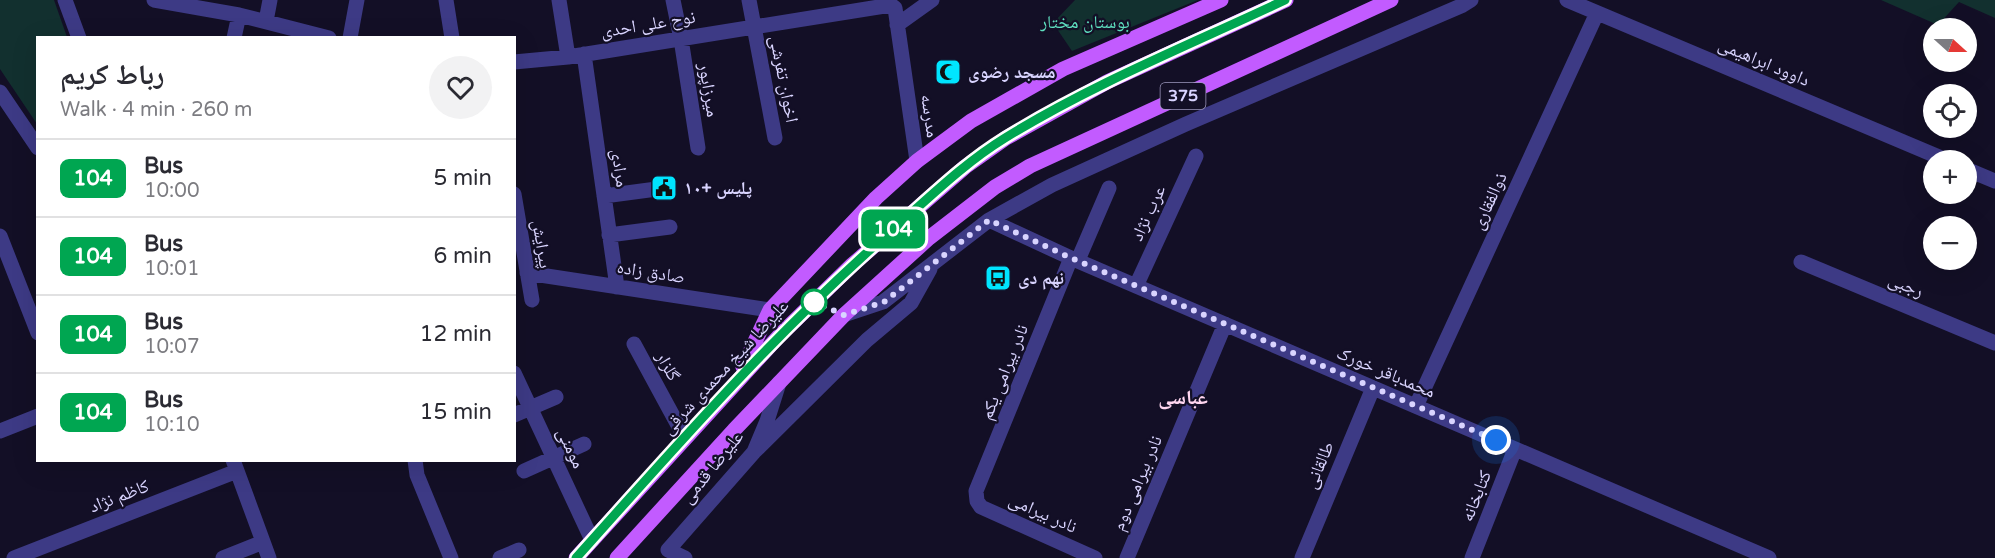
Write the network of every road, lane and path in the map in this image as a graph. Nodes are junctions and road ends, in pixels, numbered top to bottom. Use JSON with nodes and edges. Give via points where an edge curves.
{"nodes":[{"id":1,"x":66,"y":0,"type":"edge"},
{"id":2,"x":154,"y":0,"type":"edge"},
{"id":3,"x":270,"y":0,"type":"edge"},
{"id":4,"x":357,"y":0,"type":"edge"},
{"id":5,"x":447,"y":0,"type":"edge"},
{"id":6,"x":559,"y":0,"type":"edge"},
{"id":7,"x":673,"y":0,"type":"edge"},
{"id":8,"x":749,"y":0,"type":"edge"},
{"id":9,"x":932,"y":0,"type":"edge"},
{"id":10,"x":1221,"y":0,"type":"edge"},
{"id":11,"x":1286,"y":0,"type":"edge"},
{"id":12,"x":1391,"y":0,"type":"edge"},
{"id":13,"x":1471,"y":0,"type":"edge"},
{"id":14,"x":1567,"y":0,"type":"edge"},
{"id":15,"x":179,"y":2,"type":"edge"},
{"id":16,"x":859,"y":5,"type":"edge"},
{"id":17,"x":893,"y":6,"type":"joint"},
{"id":18,"x":1597,"y":13,"type":"junction"},
{"id":19,"x":238,"y":15,"type":"junction"},
{"id":20,"x":266,"y":21,"type":"junction"},
{"id":21,"x":897,"y":25,"type":"junction"},
{"id":22,"x":754,"y":28,"type":"junction"},
{"id":23,"x":78,"y":36,"type":"edge"},
{"id":24,"x":234,"y":36,"type":"edge"},
{"id":25,"x":322,"y":36,"type":"edge"},
{"id":26,"x":350,"y":36,"type":"edge"},
{"id":27,"x":452,"y":36,"type":"edge"},
{"id":28,"x":681,"y":39,"type":"junction"},
{"id":29,"x":584,"y":54,"type":"junction"},
{"id":30,"x":568,"y":57,"type":"junction"},
{"id":31,"x":516,"y":62,"type":"edge"},
{"id":32,"x":0,"y":92,"type":"edge"},
{"id":33,"x":775,"y":138,"type":"dead end"},
{"id":34,"x":36,"y":145,"type":"edge"},
{"id":35,"x":698,"y":148,"type":"dead end"},
{"id":36,"x":1923,"y":150,"type":"edge"},
{"id":37,"x":1196,"y":156,"type":"dead end"},
{"id":38,"x":917,"y":161,"type":"junction"},
{"id":39,"x":1977,"y":174,"type":"edge"},
{"id":40,"x":1995,"y":181,"type":"edge"},
{"id":41,"x":664,"y":188,"type":"dead end"},
{"id":42,"x":1108,"y":188,"type":"dead end"},
{"id":43,"x":604,"y":196,"type":"junction"},
{"id":44,"x":516,"y":218,"type":"edge"},
{"id":45,"x":989,"y":220,"type":"junction"},
{"id":46,"x":670,"y":227,"type":"dead end"},
{"id":47,"x":609,"y":235,"type":"junction"},
{"id":48,"x":0,"y":236,"type":"edge"},
{"id":49,"x":519,"y":253,"type":"edge"},
{"id":50,"x":1075,"y":259,"type":"junction"},
{"id":51,"x":935,"y":261,"type":"junction"},
{"id":52,"x":1801,"y":262,"type":"dead end"},
{"id":53,"x":527,"y":273,"type":"junction"},
{"id":54,"x":1136,"y":286,"type":"junction"},
{"id":55,"x":616,"y":287,"type":"junction"},
{"id":56,"x":532,"y":300,"type":"dead end"},
{"id":57,"x":770,"y":310,"type":"junction"},
{"id":58,"x":844,"y":315,"type":"junction"},
{"id":59,"x":1225,"y":324,"type":"junction"},
{"id":60,"x":36,"y":328,"type":"edge"},
{"id":61,"x":1995,"y":343,"type":"edge"},
{"id":62,"x":634,"y":344,"type":"dead end"},
{"id":63,"x":516,"y":377,"type":"edge"},
{"id":64,"x":738,"y":381,"type":"junction"},
{"id":65,"x":778,"y":383,"type":"junction"},
{"id":66,"x":1373,"y":388,"type":"junction"},
{"id":67,"x":556,"y":397,"type":"dead end"},
{"id":68,"x":1416,"y":406,"type":"junction"},
{"id":69,"x":531,"y":408,"type":"junction"},
{"id":70,"x":516,"y":414,"type":"edge"},
{"id":71,"x":36,"y":417,"type":"edge"},
{"id":72,"x":0,"y":431,"type":"edge"},
{"id":73,"x":685,"y":438,"type":"junction"},
{"id":74,"x":584,"y":444,"type":"dead end"},
{"id":75,"x":1515,"y":449,"type":"junction"},
{"id":76,"x":754,"y":452,"type":"junction"},
{"id":77,"x":553,"y":458,"type":"junction"},
{"id":78,"x":415,"y":462,"type":"edge"},
{"id":79,"x":235,"y":466,"type":"edge"},
{"id":80,"x":524,"y":471,"type":"dead end"},
{"id":81,"x":977,"y":501,"type":"joint"},
{"id":82,"x":591,"y":540,"type":"junction"},
{"id":83,"x":263,"y":542,"type":"junction"},
{"id":84,"x":519,"y":550,"type":"dead end"},
{"id":85,"x":1741,"y":552,"type":"edge"},
{"id":86,"x":14,"y":558,"type":"edge"},
{"id":87,"x":223,"y":558,"type":"edge"},
{"id":88,"x":269,"y":558,"type":"edge"},
{"id":89,"x":451,"y":558,"type":"edge"},
{"id":90,"x":500,"y":558,"type":"edge"},
{"id":91,"x":576,"y":558,"type":"edge"},
{"id":92,"x":617,"y":558,"type":"edge"},
{"id":93,"x":685,"y":558,"type":"edge"},
{"id":94,"x":1095,"y":558,"type":"edge"},
{"id":95,"x":1127,"y":558,"type":"edge"},
{"id":96,"x":1302,"y":558,"type":"edge"},
{"id":97,"x":1472,"y":558,"type":"edge"},
{"id":98,"x":1769,"y":558,"type":"edge"}],
"edges":[{"from":1,"to":23,"type":"street"},
{"from":2,"to":15,"type":"street"},
{"from":3,"to":20,"type":"street"},
{"from":4,"to":26,"type":"street"},
{"from":5,"to":27,"type":"street"},
{"from":6,"to":30,"type":"street"},
{"from":7,"to":28,"type":"street","name":"میرزاپور"},
{"from":8,"to":22,"type":"street","name":"اخوان تفرشی"},
{"from":9,"to":21,"type":"street"},
{"from":10,"to":38,"type":"main road","via":[[1064,69],[971,121]]},
{"from":11,"to":64,"type":"main road","name":"علیرضا شیخ محمدی شرقی","number":"375","via":[[1107,82],[1006,138],[964,167],[852,265]]},
{"from":12,"to":58,"type":"main road","number":"375","via":[[1030,166],[929,238]]},
{"from":13,"to":45,"type":"street","via":[[1062,180]]},
{"from":14,"to":18,"type":"street","name":"داوود ابراهیمی"},
{"from":15,"to":19,"type":"street"},
{"from":16,"to":17,"type":"street","name":"نوح علی احدی"},
{"from":16,"to":22,"type":"street","name":"نوح علی احدی"},
{"from":17,"to":21,"type":"street","name":"مدرسه"},
{"from":18,"to":36,"type":"street","name":"داوود ابراهیمی"},
{"from":18,"to":68,"type":"street","name":"ذوالفقاری"},
{"from":19,"to":20,"type":"street"},
{"from":19,"to":24,"type":"street"},
{"from":20,"to":25,"type":"street"},
{"from":21,"to":38,"type":"street","name":"مدرسه"},
{"from":22,"to":28,"type":"street","name":"نوح علی احدی"},
{"from":22,"to":33,"type":"street","name":"اخوان تفرشی"},
{"from":28,"to":29,"type":"street","name":"نوح علی احدی"},
{"from":28,"to":35,"type":"street","name":"میرزاپور"},
{"from":29,"to":30,"type":"street","name":"نوح علی احدی"},
{"from":29,"to":43,"type":"street","name":"مرادی"},
{"from":30,"to":31,"type":"street","name":"نوح علی احدی"},
{"from":32,"to":34,"type":"street"},
{"from":37,"to":54,"type":"street","name":"عرب نژاد"},
{"from":38,"to":57,"type":"main road","via":[[876,198]]},
{"from":39,"to":40,"type":"street"},
{"from":41,"to":43,"type":"street"},
{"from":42,"to":50,"type":"street","name":"نادر بیرامی یکم"},
{"from":43,"to":47,"type":"street","name":"مرادی"},
{"from":44,"to":49,"type":"street","name":"پیرایش"},
{"from":45,"to":50,"type":"street","name":"محمدباقر خورک"},
{"from":45,"to":51,"type":"street"},
{"from":46,"to":47,"type":"street"},
{"from":47,"to":55,"type":"street","name":"مرادی"},
{"from":48,"to":60,"type":"street"},
{"from":49,"to":53,"type":"street","name":"پیرایش"},
{"from":50,"to":54,"type":"street","name":"محمدباقر خورک"},
{"from":50,"to":81,"type":"street","name":"نادر بیرامی یکم","via":[[976,491]]},
{"from":51,"to":58,"type":"street","via":[[884,302]]},
{"from":51,"to":76,"type":"street","via":[[911,303],[867,340]]},
{"from":52,"to":61,"type":"street","name":"رجبی"},
{"from":53,"to":55,"type":"street","name":"صادق زاده"},
{"from":53,"to":56,"type":"street","name":"پیرایش"},
{"from":54,"to":59,"type":"street","name":"محمدباقر خورک"},
{"from":55,"to":57,"type":"street","name":"صادق زاده"},
{"from":57,"to":64,"type":"main road"},
{"from":58,"to":65,"type":"main road","number":"375"},
{"from":59,"to":66,"type":"street","name":"محمدباقر خورک"},
{"from":59,"to":95,"type":"street","name":"نادر بیرامی دوم"},
{"from":62,"to":73,"type":"street","name":"گلزار"},
{"from":63,"to":69,"type":"street","name":"مومنی"},
{"from":64,"to":73,"type":"main road","name":"علیرضا شیخ محمدی شرقی","number":"375"},
{"from":65,"to":76,"type":"street","name":"علیرضا قدمی"},
{"from":65,"to":92,"type":"main road","number":"375"},
{"from":66,"to":68,"type":"street","name":"محمدباقر خورک"},
{"from":66,"to":96,"type":"street","name":"طالقانی"},
{"from":67,"to":69,"type":"street"},
{"from":68,"to":75,"type":"street","name":"محمدباقر خورک"},
{"from":69,"to":70,"type":"street"},
{"from":69,"to":77,"type":"street","name":"مومنی"},
{"from":71,"to":72,"type":"street"},
{"from":73,"to":82,"type":"main road","name":"علیرضا شیخ محمدی شرقی","number":"375"},
{"from":74,"to":77,"type":"street"},
{"from":75,"to":85,"type":"street","name":"محمدباقر خورک"},
{"from":75,"to":97,"type":"street","name":"کتابخانه"},
{"from":76,"to":93,"type":"street","name":"علیرضا قدمی","via":[[668,550]]},
{"from":77,"to":80,"type":"street"},
{"from":77,"to":82,"type":"street","name":"مومنی"},
{"from":78,"to":89,"type":"street"},
{"from":79,"to":83,"type":"street"},
{"from":79,"to":86,"type":"street","name":"کاظم نژاد"},
{"from":81,"to":94,"type":"street","name":"نادر بیرامی","via":[[981,507]]},
{"from":82,"to":91,"type":"main road","name":"علیرضا شیخ محمدی شرقی","number":"375"},
{"from":83,"to":87,"type":"street"},
{"from":83,"to":88,"type":"street"},
{"from":84,"to":90,"type":"street"},
{"from":85,"to":98,"type":"street","name":"محمدباقر خورک"}]}
